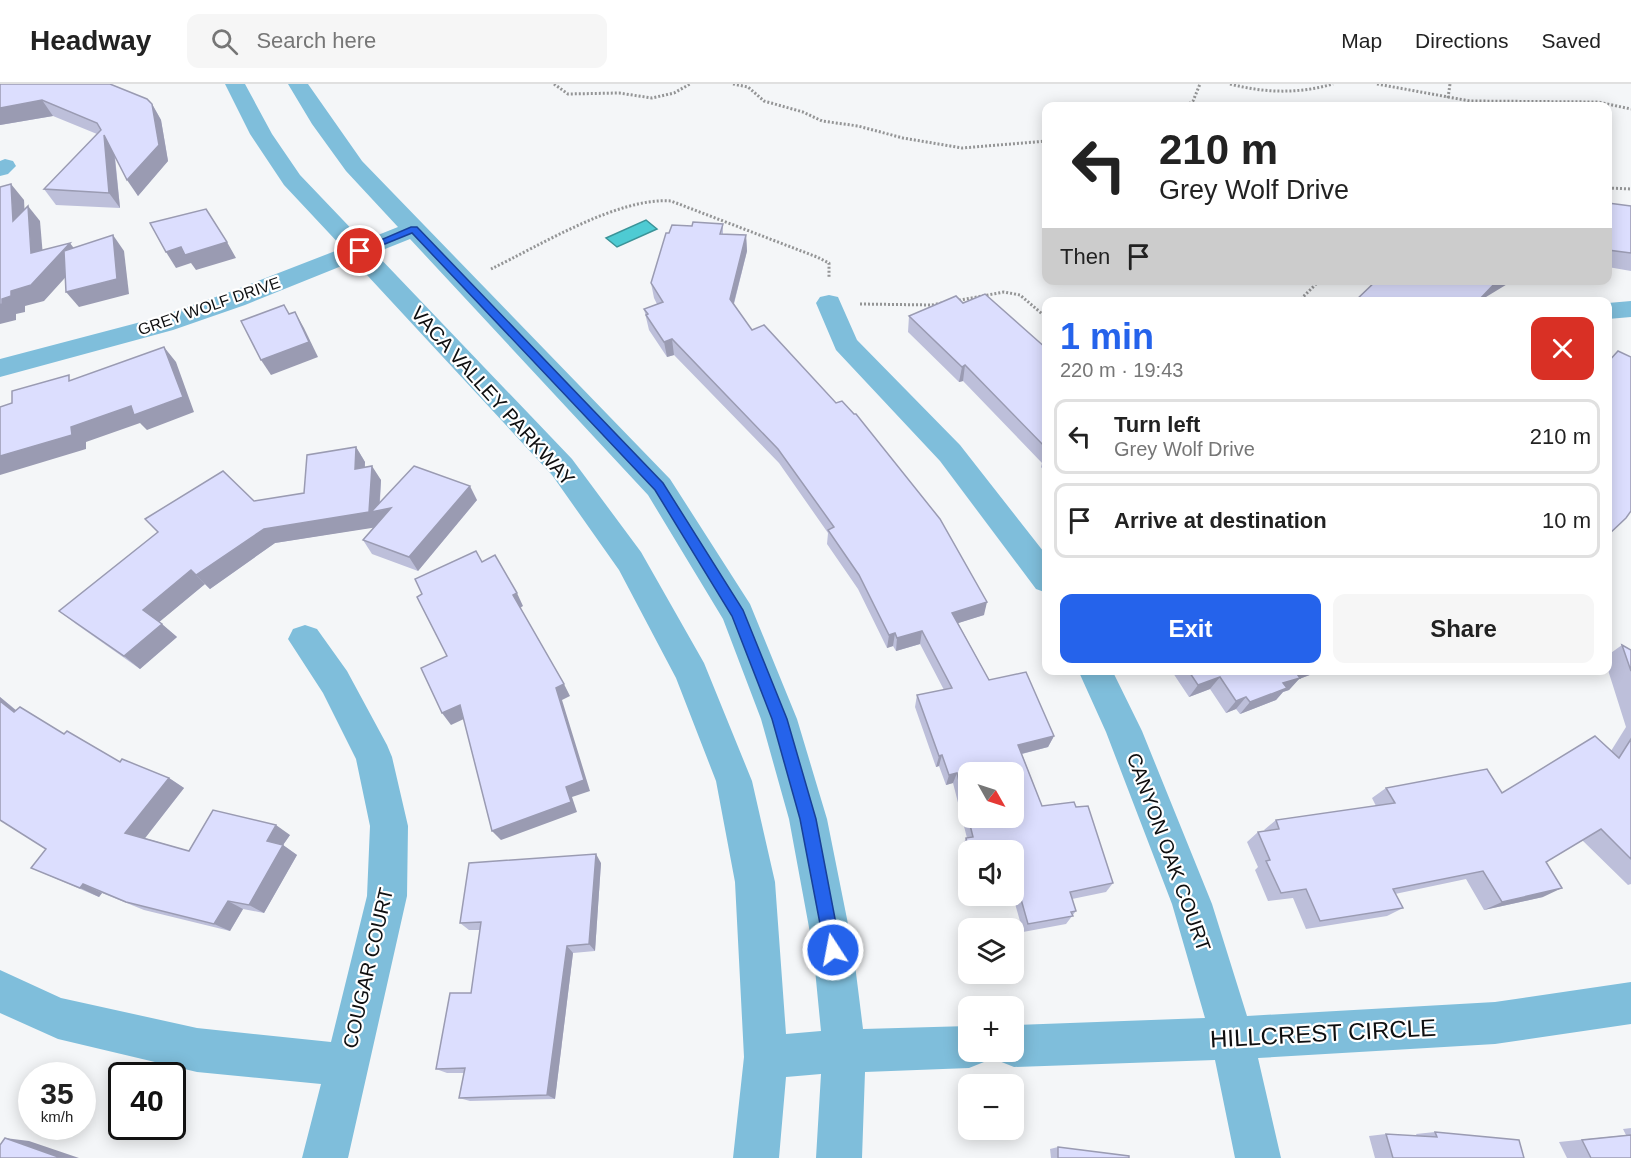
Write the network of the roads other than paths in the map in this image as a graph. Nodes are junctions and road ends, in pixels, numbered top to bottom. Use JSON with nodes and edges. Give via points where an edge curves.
{"nodes":[{"id":1,"x":235,"y":84,"type":"edge"},
{"id":2,"x":298,"y":84,"type":"edge"},
{"id":3,"x":414,"y":229,"type":"junction"},
{"id":4,"x":360,"y":251,"type":"junction"},
{"id":5,"x":829,"y":303,"type":"road end"},
{"id":6,"x":1631,"y":309,"type":"edge"},
{"id":7,"x":1612,"y":311,"type":"edge"},
{"id":8,"x":0,"y":368,"type":"edge"},
{"id":9,"x":1042,"y":573,"type":"edge"},
{"id":10,"x":305,"y":639,"type":"dead end"},
{"id":11,"x":1097,"y":675,"type":"edge"},
{"id":12,"x":0,"y":991,"type":"edge"},
{"id":13,"x":1631,"y":1004,"type":"edge"},
{"id":14,"x":1232,"y":1038,"type":"junction"},
{"id":15,"x":1024,"y":1046,"type":"edge"},
{"id":16,"x":958,"y":1047,"type":"edge"},
{"id":17,"x":844,"y":1051,"type":"junction"},
{"id":18,"x":766,"y":1057,"type":"junction"},
{"id":19,"x":346,"y":1065,"type":"junction"},
{"id":20,"x":325,"y":1158,"type":"edge"},
{"id":21,"x":756,"y":1158,"type":"edge"},
{"id":22,"x":839,"y":1158,"type":"edge"},
{"id":23,"x":1258,"y":1158,"type":"edge"}],
"edges":[{"from":1,"to":4,"type":"street","name":"VACA VALLEY PARKWAY","via":[[261,134],[292,180]]},
{"from":2,"to":3,"type":"street","via":[[354,166]]},
{"from":3,"to":4,"type":"street","name":"GREY WOLF DRIVE"},
{"from":3,"to":17,"type":"street","via":[[659,487],[738,614],[779,719],[808,819],[833,950]]},
{"from":4,"to":8,"type":"street","name":"GREY WOLF DRIVE","via":[[164,324]]},
{"from":4,"to":18,"type":"street","name":"VACA VALLEY PARKWAY","via":[[562,467],[630,561],[692,674],[734,781],[755,882]]},
{"from":5,"to":9,"type":"street","via":[[845,344],[950,453]]},
{"from":6,"to":7,"type":"street"},
{"from":10,"to":19,"type":"street","name":"COUGAR COURT","via":[[335,682],[374,757],[389,826],[387,896]]},
{"from":11,"to":14,"type":"street","name":"CANYON OAK COURT","via":[[1124,731],[1192,904]]},
{"from":12,"to":19,"type":"street","via":[[58,1018],[197,1050]]},
{"from":13,"to":14,"type":"street","name":"HILLCREST CIRCLE","via":[[1495,1023]]},
{"from":14,"to":15,"type":"street","name":"HILLCREST CIRCLE"},
{"from":14,"to":23,"type":"street","name":"CANYON OAK COURT"},
{"from":16,"to":17,"type":"street"},
{"from":17,"to":18,"type":"street"},
{"from":17,"to":22,"type":"street"},
{"from":18,"to":21,"type":"street","name":"VACA VALLEY PARKWAY"},
{"from":19,"to":20,"type":"street","name":"COUGAR COURT"}]}
